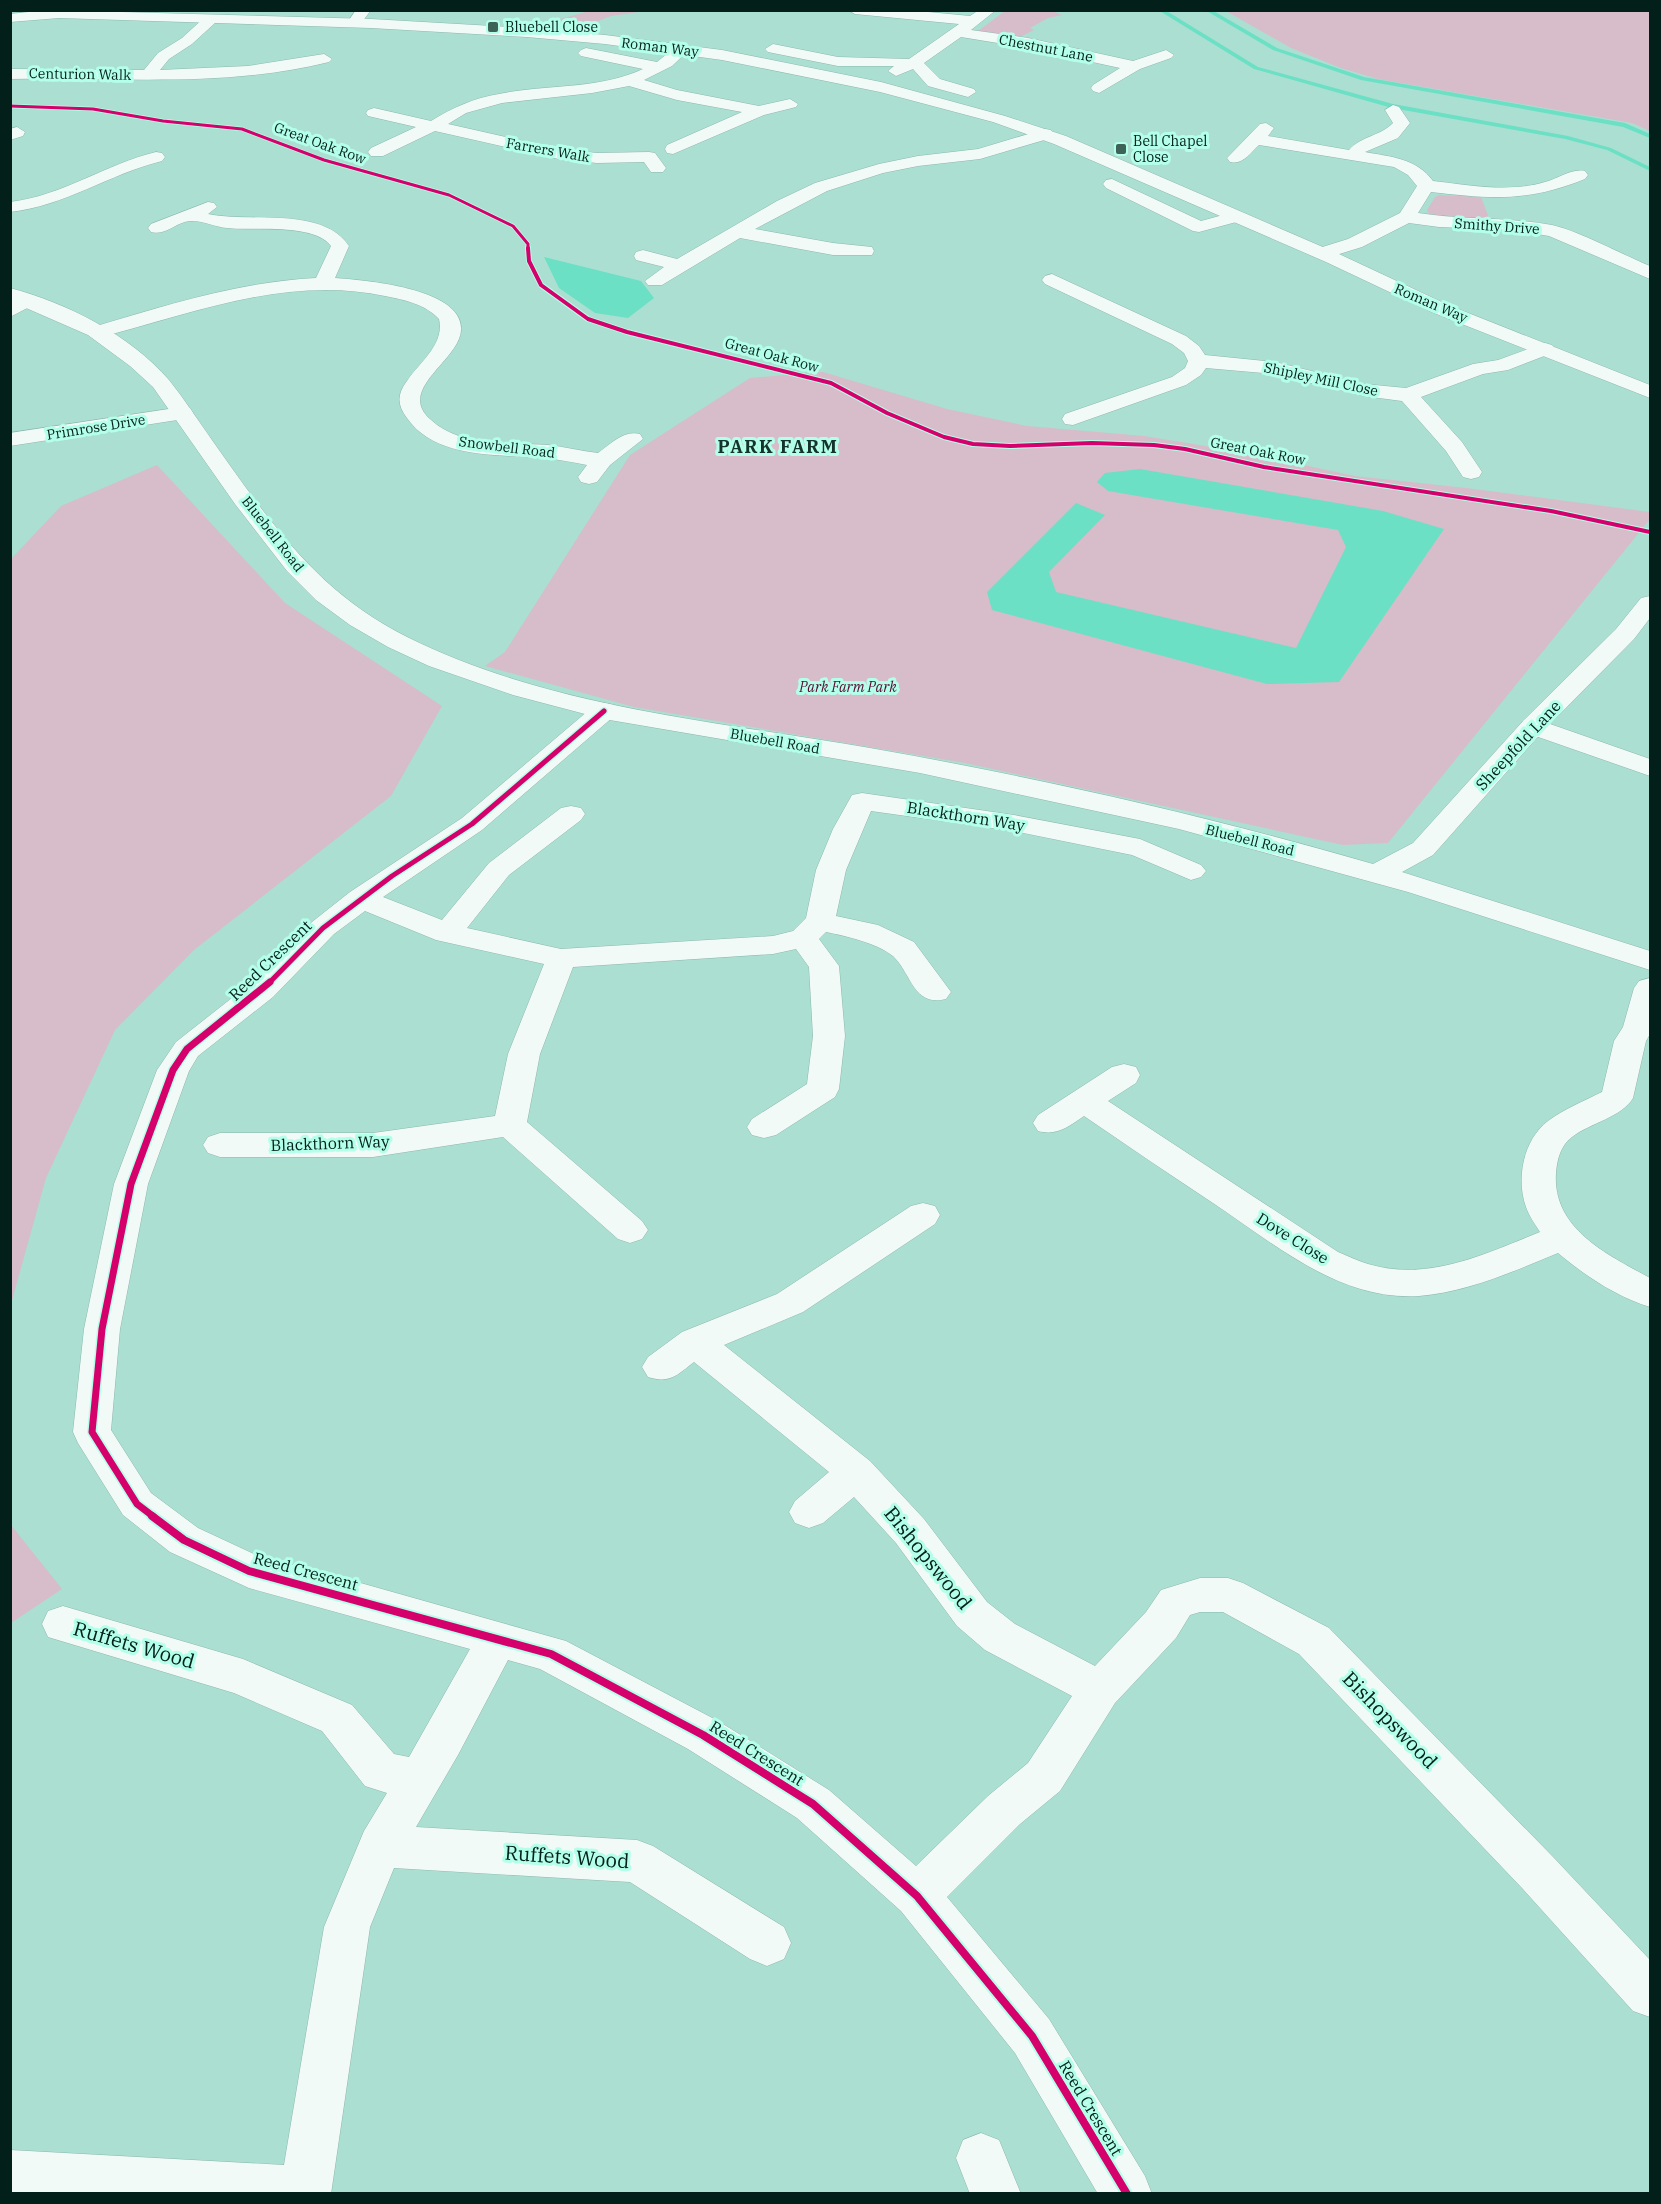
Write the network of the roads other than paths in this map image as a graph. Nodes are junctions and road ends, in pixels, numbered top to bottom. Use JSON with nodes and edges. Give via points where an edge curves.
{"nodes":[{"id":1,"x":41,"y":10,"type":"edge"},
{"id":2,"x":855,"y":10,"type":"edge"},
{"id":3,"x":989,"y":10,"type":"edge"},
{"id":4,"x":60,"y":14,"type":"junction"},
{"id":5,"x":359,"y":17,"type":"edge"},
{"id":6,"x":10,"y":18,"type":"edge"},
{"id":7,"x":212,"y":19,"type":"junction"},
{"id":8,"x":971,"y":21,"type":"junction"},
{"id":9,"x":958,"y":32,"type":"junction"},
{"id":10,"x":682,"y":49,"type":"junction"},
{"id":11,"x":772,"y":50,"type":"dead end"},
{"id":12,"x":586,"y":53,"type":"dead end"},
{"id":13,"x":1166,"y":55,"type":"dead end"},
{"id":14,"x":324,"y":59,"type":"dead end"},
{"id":15,"x":912,"y":64,"type":"junction"},
{"id":16,"x":658,"y":66,"type":"junction"},
{"id":17,"x":1134,"y":66,"type":"junction"},
{"id":18,"x":10,"y":74,"type":"edge"},
{"id":19,"x":150,"y":74,"type":"junction"},
{"id":20,"x":630,"y":81,"type":"junction"},
{"id":21,"x":867,"y":83,"type":"junction"},
{"id":22,"x":1099,"y":88,"type":"dead end"},
{"id":23,"x":968,"y":92,"type":"dead end"},
{"id":24,"x":790,"y":104,"type":"dead end"},
{"id":25,"x":1393,"y":110,"type":"dead end"},
{"id":26,"x":759,"y":111,"type":"junction"},
{"id":27,"x":374,"y":112,"type":"dead end"},
{"id":28,"x":435,"y":125,"type":"junction"},
{"id":29,"x":1045,"y":134,"type":"junction"},
{"id":30,"x":673,"y":149,"type":"dead end"},
{"id":31,"x":377,"y":152,"type":"dead end"},
{"id":32,"x":1353,"y":155,"type":"junction"},
{"id":33,"x":156,"y":157,"type":"dead end"},
{"id":34,"x":1236,"y":158,"type":"dead end"},
{"id":35,"x":657,"y":168,"type":"dead end"},
{"id":36,"x":1579,"y":175,"type":"dead end"},
{"id":37,"x":1112,"y":183,"type":"dead end"},
{"id":38,"x":1426,"y":186,"type":"junction"},
{"id":39,"x":1548,"y":187,"type":"junction"},
{"id":40,"x":1569,"y":194,"type":"dead end"},
{"id":41,"x":218,"y":203,"type":"dead end"},
{"id":42,"x":10,"y":207,"type":"edge"},
{"id":43,"x":188,"y":215,"type":"junction"},
{"id":44,"x":1234,"y":217,"type":"junction"},
{"id":45,"x":1407,"y":217,"type":"junction"},
{"id":46,"x":157,"y":228,"type":"dead end"},
{"id":47,"x":740,"y":232,"type":"junction"},
{"id":48,"x":865,"y":251,"type":"dead end"},
{"id":49,"x":1323,"y":254,"type":"junction"},
{"id":50,"x":643,"y":256,"type":"dead end"},
{"id":51,"x":680,"y":265,"type":"junction"},
{"id":52,"x":1650,"y":273,"type":"edge"},
{"id":53,"x":1052,"y":280,"type":"dead end"},
{"id":54,"x":655,"y":281,"type":"dead end"},
{"id":55,"x":323,"y":283,"type":"junction"},
{"id":56,"x":1126,"y":298,"type":"dead end"},
{"id":57,"x":16,"y":302,"type":"edge"},
{"id":58,"x":1106,"y":305,"type":"junction"},
{"id":59,"x":96,"y":332,"type":"junction"},
{"id":60,"x":1545,"y":349,"type":"junction"},
{"id":61,"x":1198,"y":361,"type":"junction"},
{"id":62,"x":1097,"y":386,"type":"dead end"},
{"id":63,"x":1650,"y":390,"type":"edge"},
{"id":64,"x":1408,"y":395,"type":"junction"},
{"id":65,"x":1123,"y":401,"type":"junction"},
{"id":66,"x":182,"y":413,"type":"junction"},
{"id":67,"x":1073,"y":419,"type":"dead end"},
{"id":68,"x":632,"y":438,"type":"dead end"},
{"id":69,"x":10,"y":440,"type":"edge"},
{"id":70,"x":602,"y":460,"type":"junction"},
{"id":71,"x":1471,"y":472,"type":"junction"},
{"id":72,"x":1443,"y":478,"type":"dead end"},
{"id":73,"x":586,"y":480,"type":"dead end"},
{"id":74,"x":1492,"y":480,"type":"dead end"},
{"id":75,"x":1650,"y":603,"type":"edge"},
{"id":76,"x":604,"y":711,"type":"junction"},
{"id":77,"x":1533,"y":726,"type":"junction"},
{"id":78,"x":1650,"y":768,"type":"edge"},
{"id":79,"x":571,"y":814,"type":"dead end"},
{"id":80,"x":1191,"y":871,"type":"dead end"},
{"id":81,"x":1376,"y":874,"type":"junction"},
{"id":82,"x":360,"y":898,"type":"junction"},
{"id":83,"x":812,"y":930,"type":"junction"},
{"id":84,"x":447,"y":933,"type":"junction"},
{"id":85,"x":561,"y":958,"type":"junction"},
{"id":86,"x":1650,"y":961,"type":"edge"},
{"id":87,"x":1650,"y":988,"type":"edge"},
{"id":88,"x":935,"y":992,"type":"dead end"},
{"id":89,"x":1124,"y":1075,"type":"dead end"},
{"id":90,"x":1083,"y":1100,"type":"junction"},
{"id":91,"x":1050,"y":1124,"type":"dead end"},
{"id":92,"x":510,"y":1125,"type":"junction"},
{"id":93,"x":764,"y":1127,"type":"dead end"},
{"id":94,"x":220,"y":1145,"type":"dead end"},
{"id":95,"x":923,"y":1215,"type":"dead end"},
{"id":96,"x":630,"y":1230,"type":"dead end"},
{"id":97,"x":1562,"y":1237,"type":"junction"},
{"id":98,"x":1650,"y":1294,"type":"edge"},
{"id":99,"x":695,"y":1342,"type":"junction"},
{"id":100,"x":661,"y":1367,"type":"dead end"},
{"id":101,"x":856,"y":1472,"type":"junction"},
{"id":102,"x":809,"y":1512,"type":"dead end"},
{"id":103,"x":63,"y":1624,"type":"dead end"},
{"id":104,"x":497,"y":1639,"type":"junction"},
{"id":105,"x":1100,"y":1690,"type":"junction"},
{"id":106,"x":421,"y":1779,"type":"junction"},
{"id":107,"x":380,"y":1846,"type":"junction"},
{"id":108,"x":917,"y":1896,"type":"junction"},
{"id":109,"x":767,"y":1943,"type":"dead end"},
{"id":110,"x":1650,"y":1994,"type":"edge"},
{"id":111,"x":10,"y":2175,"type":"edge"},
{"id":112,"x":305,"y":2193,"type":"edge"},
{"id":113,"x":1127,"y":2193,"type":"edge"}],
"edges":[{"from":1,"to":4,"type":"street","name":"Roman Way"},
{"from":2,"to":8,"type":"street"},
{"from":3,"to":8,"type":"street","name":"Chestnut Lane"},
{"from":4,"to":6,"type":"street","name":"Roman Way"},
{"from":4,"to":7,"type":"street","name":"Roman Way"},
{"from":5,"to":7,"type":"street","name":"Roman Way"},
{"from":5,"to":10,"type":"street","name":"Roman Way"},
{"from":7,"to":19,"type":"street","name":"Centurion Walk","via":[[162,55]]},
{"from":8,"to":9,"type":"street","name":"Chestnut Lane"},
{"from":9,"to":15,"type":"street","name":"Chestnut Lane"},
{"from":9,"to":17,"type":"street","name":"Chestnut Lane"},
{"from":10,"to":16,"type":"street"},
{"from":10,"to":21,"type":"street","name":"Roman Way"},
{"from":11,"to":15,"type":"street","via":[[843,62],[888,60]]},
{"from":12,"to":16,"type":"street"},
{"from":13,"to":17,"type":"street","name":"Chestnut Lane"},
{"from":14,"to":19,"type":"street","name":"Centurion Walk","via":[[289,72]]},
{"from":15,"to":21,"type":"street","name":"Chestnut Lane"},
{"from":15,"to":23,"type":"street","via":[[921,67],[930,81]]},
{"from":16,"to":20,"type":"street"},
{"from":17,"to":22,"type":"street","name":"Chestnut Lane"},
{"from":18,"to":19,"type":"street","name":"Centurion Walk"},
{"from":20,"to":26,"type":"street","via":[[668,93]]},
{"from":20,"to":28,"type":"street","via":[[500,98],[460,110]]},
{"from":21,"to":29,"type":"street","name":"Roman Way"},
{"from":24,"to":26,"type":"street"},
{"from":25,"to":32,"type":"street","via":[[1402,123],[1392,134],[1360,147]]},
{"from":26,"to":30,"type":"street"},
{"from":27,"to":28,"type":"street","name":"Farrers Walk"},
{"from":28,"to":31,"type":"street"},
{"from":28,"to":35,"type":"street","name":"Farrers Walk","via":[[559,153],[597,158],[649,157]]},
{"from":29,"to":44,"type":"street","name":"Roman Way"},
{"from":29,"to":47,"type":"street","via":[[980,154],[918,161],[850,177],[795,199]]},
{"from":32,"to":34,"type":"street","via":[[1261,134]]},
{"from":32,"to":38,"type":"street","via":[[1411,169]]},
{"from":33,"to":42,"type":"street","via":[[124,166],[45,203]]},
{"from":36,"to":39,"type":"street"},
{"from":37,"to":44,"type":"street","via":[[1199,227]]},
{"from":38,"to":39,"type":"street","via":[[1489,191]]},
{"from":38,"to":45,"type":"street"},
{"from":39,"to":40,"type":"street"},
{"from":41,"to":43,"type":"street"},
{"from":43,"to":46,"type":"street"},
{"from":43,"to":55,"type":"street","via":[[228,223],[303,226],[327,233],[340,246]]},
{"from":44,"to":49,"type":"street","name":"Roman Way"},
{"from":45,"to":49,"type":"street"},
{"from":45,"to":52,"type":"street","name":"Smithy Drive","via":[[1553,231]]},
{"from":47,"to":48,"type":"street"},
{"from":47,"to":51,"type":"street"},
{"from":49,"to":60,"type":"street","name":"Roman Way","via":[[1412,296]]},
{"from":50,"to":51,"type":"street"},
{"from":51,"to":54,"type":"street"},
{"from":53,"to":58,"type":"street"},
{"from":55,"to":59,"type":"street","name":"Snowbell Road","via":[[227,294]]},
{"from":55,"to":70,"type":"street","name":"Snowbell Road","via":[[421,299],[442,310],[450,321],[446,343],[408,398],[411,409],[429,429],[473,446]]},
{"from":56,"to":58,"type":"street"},
{"from":57,"to":59,"type":"street","name":"Bluebell Road"},
{"from":58,"to":61,"type":"street","via":[[1179,340]]},
{"from":59,"to":66,"type":"street","name":"Bluebell Road","via":[[160,383]]},
{"from":60,"to":63,"type":"street","name":"Roman Way"},
{"from":60,"to":64,"type":"street","name":"Shipley Mill Close"},
{"from":61,"to":64,"type":"street","name":"Shipley Mill Close","via":[[1275,368],[1364,390]]},
{"from":61,"to":65,"type":"street","via":[[1194,372],[1179,381]]},
{"from":62,"to":65,"type":"street"},
{"from":64,"to":71,"type":"street"},
{"from":65,"to":67,"type":"street"},
{"from":66,"to":69,"type":"street","name":"Primrose Drive"},
{"from":66,"to":76,"type":"street","name":"Bluebell Road","via":[[296,568],[337,604],[382,633],[435,659],[530,692]]},
{"from":68,"to":70,"type":"street"},
{"from":70,"to":73,"type":"street"},
{"from":71,"to":72,"type":"street"},
{"from":71,"to":74,"type":"street"},
{"from":75,"to":77,"type":"street","name":"Sheepfold Lane","via":[[1625,634]]},
{"from":76,"to":81,"type":"street","name":"Bluebell Road","via":[[1025,786],[1261,841]]},
{"from":76,"to":82,"type":"street","name":"Reed Crescent","via":[[472,824]]},
{"from":77,"to":78,"type":"street"},
{"from":77,"to":81,"type":"street","name":"Sheepfold Lane","via":[[1423,849]]},
{"from":79,"to":84,"type":"street","via":[[499,869]]},
{"from":80,"to":83,"type":"street","name":"Blackthorn Way","via":[[1140,848],[1014,823],[862,801],[831,870]]},
{"from":81,"to":86,"type":"street","name":"Bluebell Road"},
{"from":82,"to":84,"type":"street"},
{"from":82,"to":104,"type":"street","name":"Reed Crescent","via":[[322,928],[262,990],[186,1049],[173,1070],[131,1184],[102,1329],[92,1431],[137,1503],[184,1539],[249,1571]]},
{"from":83,"to":85,"type":"street","via":[[773,945]]},
{"from":83,"to":88,"type":"street","via":[[867,932],[903,949]]},
{"from":83,"to":93,"type":"street","via":[[824,966],[829,1036],[823,1089]]},
{"from":84,"to":85,"type":"street"},
{"from":85,"to":92,"type":"street","via":[[524,1054]]},
{"from":87,"to":97,"type":"street","via":[[1644,1014],[1630,1041],[1617,1098],[1558,1130],[1544,1152],[1539,1171],[1540,1196],[1547,1217]]},
{"from":89,"to":90,"type":"street"},
{"from":90,"to":91,"type":"street"},
{"from":90,"to":97,"type":"street","name":"Dove Close","via":[[1325,1261],[1370,1278],[1415,1283],[1453,1280]]},
{"from":92,"to":94,"type":"street","name":"Blackthorn Way","via":[[373,1145]]},
{"from":92,"to":96,"type":"street"},
{"from":95,"to":99,"type":"street","via":[[790,1303]]},
{"from":97,"to":98,"type":"street","via":[[1598,1265]]},
{"from":99,"to":100,"type":"street"},
{"from":99,"to":101,"type":"street","name":"Bishopswood"},
{"from":101,"to":102,"type":"street"},
{"from":101,"to":105,"type":"street","name":"Bishopswood","via":[[909,1531],[972,1614],[1000,1637]]},
{"from":103,"to":106,"type":"street","name":"Ruffets Wood","via":[[243,1677],[337,1718],[381,1772]]},
{"from":104,"to":106,"type":"street"},
{"from":104,"to":108,"type":"street","name":"Reed Crescent","via":[[551,1654],[703,1735],[813,1804]]},
{"from":105,"to":108,"type":"street","name":"Bishopswood","via":[[1044,1777],[1004,1810]]},
{"from":105,"to":110,"type":"street","name":"Bishopswood","via":[[1161,1625],[1176,1602],[1187,1598],[1228,1594],[1314,1641]]},
{"from":106,"to":107,"type":"street"},
{"from":107,"to":109,"type":"street","name":"Ruffets Wood","via":[[637,1861]]},
{"from":107,"to":112,"type":"street","via":[[347,1927]]},
{"from":108,"to":113,"type":"street","name":"Reed Crescent","via":[[1032,2036]]},
{"from":111,"to":112,"type":"street"}]}
